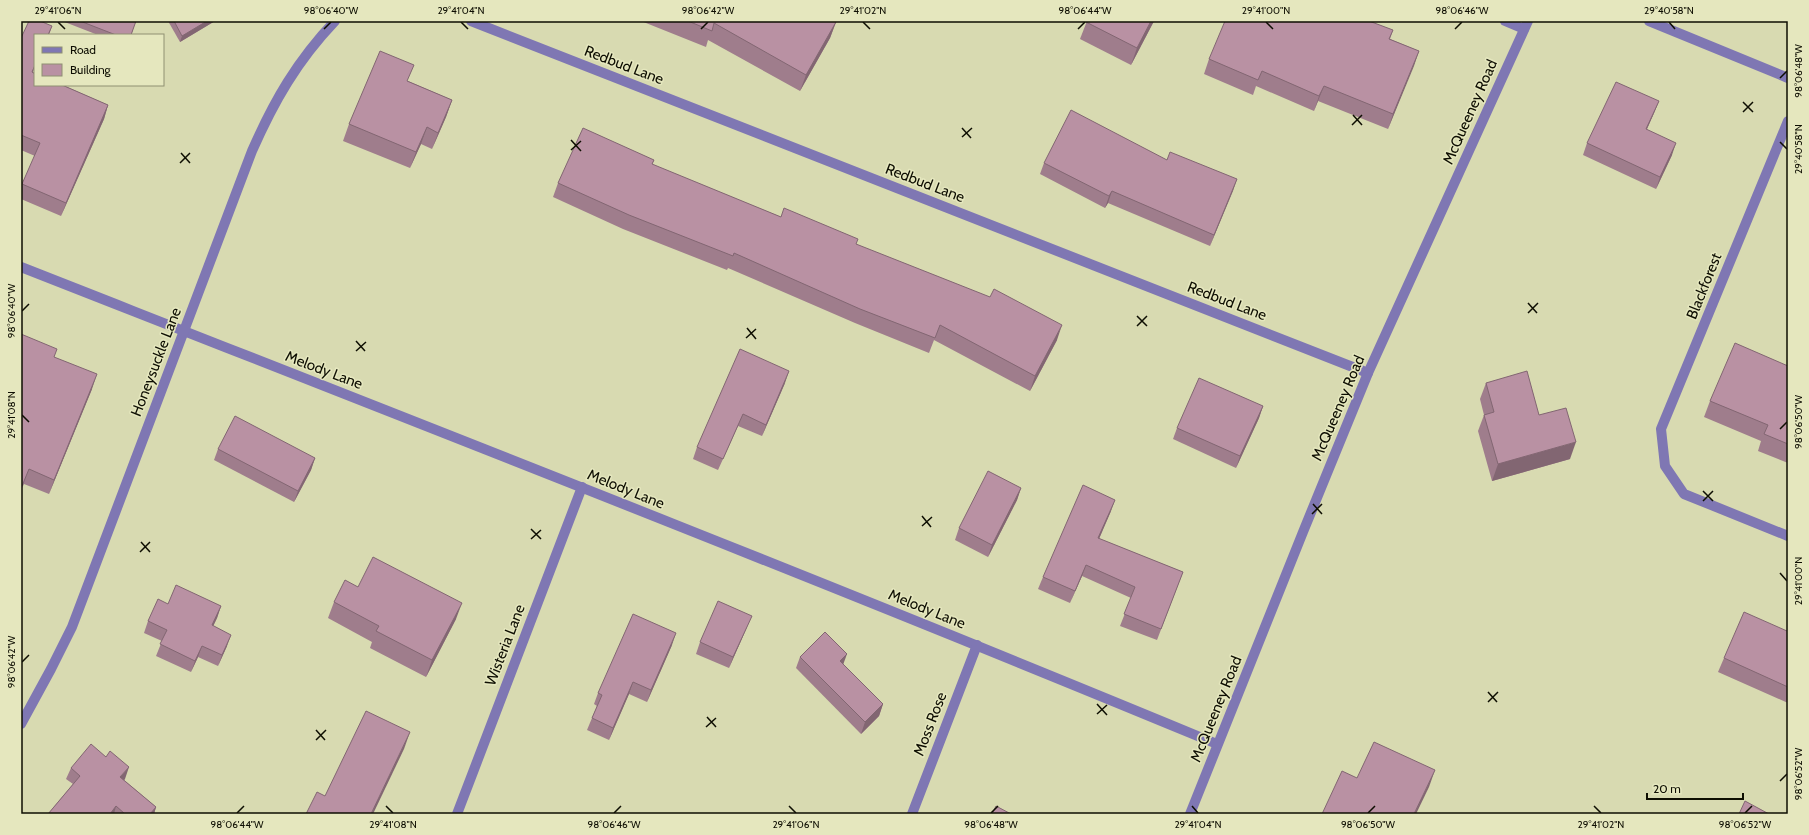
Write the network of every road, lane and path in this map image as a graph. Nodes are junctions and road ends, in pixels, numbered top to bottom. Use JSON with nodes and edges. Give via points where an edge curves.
{"nodes":[{"id":1,"x":335,"y":21,"type":"edge"},
{"id":2,"x":471,"y":21,"type":"edge"},
{"id":3,"x":1505,"y":21,"type":"edge"},
{"id":4,"x":1649,"y":21,"type":"edge"},
{"id":5,"x":1526,"y":25,"type":"edge"},
{"id":6,"x":1788,"y":78,"type":"edge"},
{"id":7,"x":1788,"y":121,"type":"edge"},
{"id":8,"x":21,"y":267,"type":"edge"},
{"id":9,"x":184,"y":331,"type":"junction"},
{"id":10,"x":1368,"y":373,"type":"junction"},
{"id":11,"x":582,"y":487,"type":"junction"},
{"id":12,"x":1788,"y":536,"type":"edge"},
{"id":13,"x":977,"y":645,"type":"junction"},
{"id":14,"x":21,"y":724,"type":"edge"},
{"id":15,"x":1217,"y":744,"type":"junction"},
{"id":16,"x":457,"y":814,"type":"edge"},
{"id":17,"x":912,"y":814,"type":"edge"},
{"id":18,"x":1190,"y":814,"type":"edge"}],
"edges":[{"from":1,"to":9,"type":"street","name":"Honeysuckle Lane","via":[[294,70],[265,120]]},
{"from":2,"to":10,"type":"street","name":"Redbud Lane"},
{"from":3,"to":5,"type":"street"},
{"from":4,"to":6,"type":"street"},
{"from":5,"to":10,"type":"street","name":"McQueeney Road"},
{"from":7,"to":12,"type":"street","name":"Blackforest","via":[[1661,429],[1665,466],[1684,494]]},
{"from":8,"to":9,"type":"street","name":"Melody Lane"},
{"from":9,"to":11,"type":"street","name":"Melody Lane"},
{"from":9,"to":14,"type":"street","name":"Honeysuckle Lane","via":[[72,626],[52,669]]},
{"from":10,"to":15,"type":"street","name":"McQueeney Road"},
{"from":11,"to":13,"type":"street","name":"Melody Lane"},
{"from":11,"to":16,"type":"street","name":"Wisteria Lane"},
{"from":13,"to":15,"type":"street","name":"Melody Lane"},
{"from":13,"to":17,"type":"street","name":"Moss Rose"},
{"from":15,"to":18,"type":"street","name":"McQueeney Road"}]}
